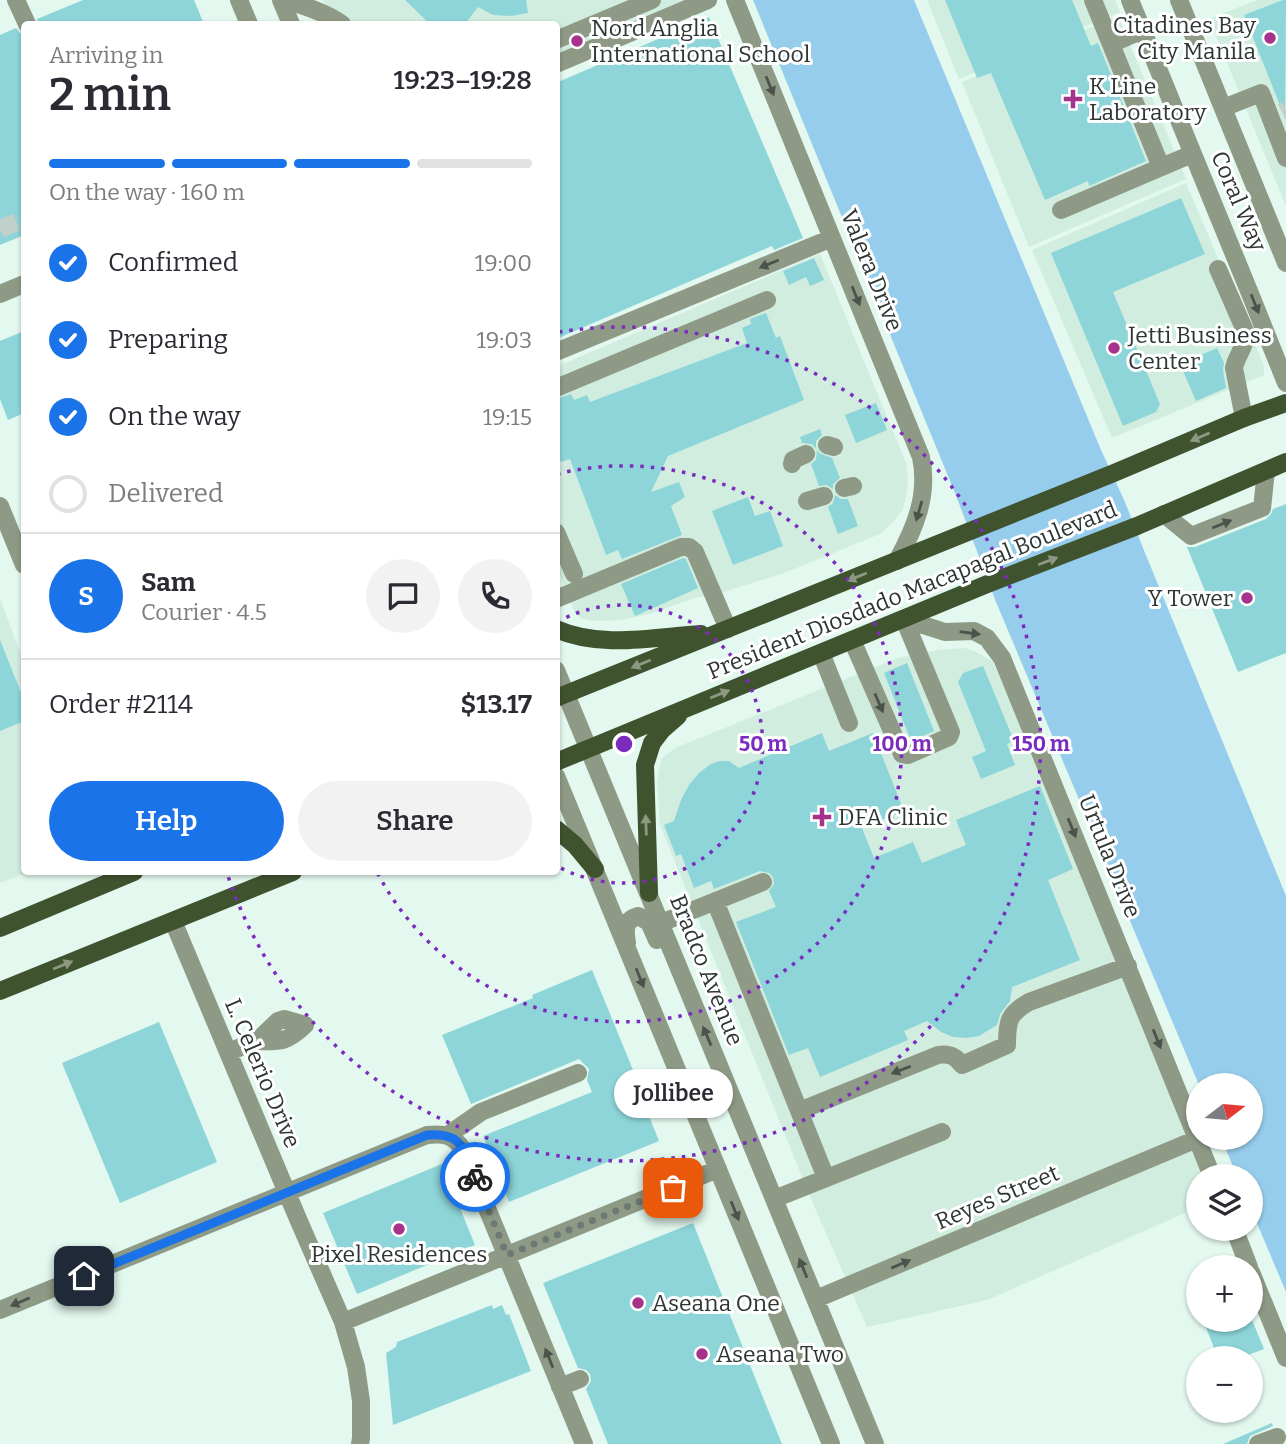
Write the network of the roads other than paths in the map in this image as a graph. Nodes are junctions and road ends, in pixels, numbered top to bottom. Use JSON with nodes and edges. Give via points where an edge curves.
{"nodes":[{"id":1,"x":16,"y":0,"type":"edge"},
{"id":2,"x":239,"y":0,"type":"edge"},
{"id":3,"x":281,"y":0,"type":"edge"},
{"id":4,"x":287,"y":0,"type":"edge"},
{"id":5,"x":652,"y":0,"type":"edge"},
{"id":6,"x":708,"y":0,"type":"edge"},
{"id":7,"x":735,"y":0,"type":"edge"},
{"id":8,"x":1093,"y":0,"type":"edge"},
{"id":9,"x":1130,"y":0,"type":"edge"},
{"id":10,"x":1179,"y":0,"type":"edge"},
{"id":11,"x":0,"y":6,"type":"edge"},
{"id":12,"x":26,"y":21,"type":"edge"},
{"id":13,"x":248,"y":21,"type":"edge"},
{"id":14,"x":290,"y":21,"type":"edge"},
{"id":15,"x":338,"y":21,"type":"edge"},
{"id":16,"x":1142,"y":30,"type":"junction"},
{"id":17,"x":560,"y":38,"type":"edge"},
{"id":18,"x":1111,"y":44,"type":"junction"},
{"id":19,"x":560,"y":62,"type":"edge"},
{"id":20,"x":1223,"y":108,"type":"junction"},
{"id":21,"x":1192,"y":154,"type":"junction"},
{"id":22,"x":1286,"y":158,"type":"edge"},
{"id":23,"x":1161,"y":167,"type":"junction"},
{"id":24,"x":1061,"y":210,"type":"dead end"},
{"id":25,"x":1278,"y":221,"type":"edge"},
{"id":26,"x":832,"y":238,"type":"junction"},
{"id":27,"x":1286,"y":263,"type":"edge"},
{"id":28,"x":1218,"y":269,"type":"dead end"},
{"id":29,"x":21,"y":285,"type":"edge"},
{"id":30,"x":0,"y":294,"type":"edge"},
{"id":31,"x":767,"y":300,"type":"dead end"},
{"id":32,"x":560,"y":350,"type":"edge"},
{"id":33,"x":1286,"y":383,"type":"edge"},
{"id":34,"x":560,"y":386,"type":"edge"},
{"id":35,"x":1286,"y":404,"type":"edge"},
{"id":36,"x":1244,"y":418,"type":"junction"},
{"id":37,"x":1286,"y":462,"type":"edge"},
{"id":38,"x":1266,"y":471,"type":"junction"},
{"id":39,"x":0,"y":506,"type":"edge"},
{"id":40,"x":1164,"y":514,"type":"junction"},
{"id":41,"x":560,"y":541,"type":"edge"},
{"id":42,"x":21,"y":558,"type":"edge"},
{"id":43,"x":897,"y":561,"type":"junction"},
{"id":44,"x":574,"y":574,"type":"dead end"},
{"id":45,"x":560,"y":597,"type":"edge"},
{"id":46,"x":904,"y":619,"type":"junction"},
{"id":47,"x":560,"y":630,"type":"edge"},
{"id":48,"x":723,"y":631,"type":"junction"},
{"id":49,"x":852,"y":640,"type":"junction"},
{"id":50,"x":821,"y":653,"type":"junction"},
{"id":51,"x":562,"y":696,"type":"edge"},
{"id":52,"x":688,"y":707,"type":"junction"},
{"id":53,"x":849,"y":723,"type":"dead end"},
{"id":54,"x":589,"y":748,"type":"junction"},
{"id":55,"x":560,"y":760,"type":"edge"},
{"id":56,"x":560,"y":786,"type":"edge"},
{"id":57,"x":560,"y":832,"type":"edge"},
{"id":58,"x":595,"y":869,"type":"junction"},
{"id":59,"x":127,"y":875,"type":"edge"},
{"id":60,"x":286,"y":875,"type":"edge"},
{"id":61,"x":763,"y":882,"type":"dead end"},
{"id":62,"x":649,"y":893,"type":"junction"},
{"id":63,"x":715,"y":901,"type":"junction"},
{"id":64,"x":173,"y":920,"type":"junction"},
{"id":65,"x":661,"y":923,"type":"junction"},
{"id":66,"x":0,"y":928,"type":"edge"},
{"id":67,"x":629,"y":953,"type":"junction"},
{"id":68,"x":674,"y":957,"type":"junction"},
{"id":69,"x":1128,"y":965,"type":"junction"},
{"id":70,"x":0,"y":991,"type":"edge"},
{"id":71,"x":257,"y":1041,"type":"dead end"},
{"id":72,"x":228,"y":1052,"type":"junction"},
{"id":73,"x":578,"y":1073,"type":"dead end"},
{"id":74,"x":1186,"y":1109,"type":"edge"},
{"id":75,"x":799,"y":1111,"type":"junction"},
{"id":76,"x":942,"y":1132,"type":"dead end"},
{"id":77,"x":448,"y":1135,"type":"junction"},
{"id":78,"x":1186,"y":1144,"type":"edge"},
{"id":79,"x":718,"y":1169,"type":"junction"},
{"id":80,"x":826,"y":1178,"type":"junction"},
{"id":81,"x":287,"y":1191,"type":"junction"},
{"id":82,"x":775,"y":1199,"type":"junction"},
{"id":83,"x":507,"y":1255,"type":"junction"},
{"id":84,"x":816,"y":1299,"type":"junction"},
{"id":85,"x":1263,"y":1301,"type":"edge"},
{"id":86,"x":0,"y":1310,"type":"edge"},
{"id":87,"x":343,"y":1322,"type":"junction"},
{"id":88,"x":1286,"y":1358,"type":"edge"},
{"id":89,"x":580,"y":1379,"type":"dead end"},
{"id":90,"x":560,"y":1387,"type":"junction"},
{"id":91,"x":1277,"y":1437,"type":"dead end"},
{"id":92,"x":360,"y":1444,"type":"edge"},
{"id":93,"x":584,"y":1444,"type":"edge"},
{"id":94,"x":831,"y":1444,"type":"edge"},
{"id":95,"x":875,"y":1444,"type":"edge"},
{"id":96,"x":1258,"y":1444,"type":"edge"}],
"edges":[{"from":1,"to":11,"type":"street"},
{"from":1,"to":12,"type":"street"},
{"from":2,"to":13,"type":"street"},
{"from":3,"to":14,"type":"street"},
{"from":4,"to":15,"type":"street"},
{"from":5,"to":17,"type":"street"},
{"from":6,"to":19,"type":"street"},
{"from":7,"to":26,"type":"street","name":"Valera Drive","one_way":true},
{"from":8,"to":18,"type":"street"},
{"from":9,"to":16,"type":"street","name":"Coral Way"},
{"from":10,"to":20,"type":"street","name":"Coral Way"},
{"from":16,"to":18,"type":"street"},
{"from":16,"to":21,"type":"street","name":"Coral Way"},
{"from":18,"to":23,"type":"street"},
{"from":20,"to":22,"type":"street","via":[[1266,91]]},
{"from":20,"to":25,"type":"street","name":"Coral Way"},
{"from":21,"to":23,"type":"street"},
{"from":21,"to":33,"type":"street","name":"Coral Way","one_way":true},
{"from":23,"to":24,"type":"street"},
{"from":25,"to":27,"type":"street","name":"Coral Way"},
{"from":26,"to":32,"type":"street","one_way":true},
{"from":26,"to":43,"type":"street","name":"Valera Drive","one_way":true,"via":[[923,468],[920,509]]},
{"from":28,"to":36,"type":"street","via":[[1246,333],[1234,368]]},
{"from":29,"to":30,"type":"street"},
{"from":31,"to":34,"type":"street"},
{"from":35,"to":36,"type":"main road","name":"President Diosdado Macapagal Boulevard"},
{"from":36,"to":43,"type":"main road","name":"President Diosdado Macapagal Boulevard","one_way":true},
{"from":37,"to":38,"type":"main road","name":"President Diosdado Macapagal Boulevard"},
{"from":38,"to":40,"type":"main road","name":"President Diosdado Macapagal Boulevard"},
{"from":40,"to":38,"type":"street","one_way":true,"via":[[1191,536],[1262,508]]},
{"from":39,"to":42,"type":"street"},
{"from":46,"to":40,"type":"main road","name":"President Diosdado Macapagal Boulevard","one_way":true},
{"from":41,"to":44,"type":"street"},
{"from":43,"to":48,"type":"main road","name":"President Diosdado Macapagal Boulevard","one_way":true},
{"from":45,"to":48,"type":"street","via":[[689,547],[695,552]]},
{"from":46,"to":49,"type":"main road","name":"President Diosdado Macapagal Boulevard"},
{"from":49,"to":46,"type":"street","one_way":true,"via":[[902,754],[908,755],[951,732]]},
{"from":46,"to":69,"type":"street","name":"Urtula Drive","one_way":true,"via":[[945,632],[974,631],[987,638],[1002,658]]},
{"from":47,"to":48,"type":"main road","via":[[598,640]]},
{"from":48,"to":51,"type":"main road","name":"President Diosdado Macapagal Boulevard","one_way":true},
{"from":49,"to":50,"type":"main road","name":"President Diosdado Macapagal Boulevard"},
{"from":52,"to":50,"type":"main road","name":"President Diosdado Macapagal Boulevard","one_way":true},
{"from":50,"to":53,"type":"street"},
{"from":51,"to":54,"type":"street","name":"Bradco Avenue"},
{"from":52,"to":54,"type":"main road","name":"President Diosdado Macapagal Boulevard"},
{"from":62,"to":52,"type":"main road","one_way":true,"via":[[645,765],[657,737]]},
{"from":54,"to":55,"type":"main road","name":"President Diosdado Macapagal Boulevard"},
{"from":54,"to":62,"type":"street","name":"Bradco Avenue"},
{"from":56,"to":58,"type":"street"},
{"from":57,"to":58,"type":"main road"},
{"from":58,"to":67,"type":"street"},
{"from":59,"to":66,"type":"main road"},
{"from":60,"to":64,"type":"main road"},
{"from":61,"to":63,"type":"street"},
{"from":62,"to":65,"type":"street","name":"Bradco Avenue"},
{"from":63,"to":65,"type":"street"},
{"from":63,"to":75,"type":"street"},
{"from":70,"to":64,"type":"main road","one_way":true},
{"from":64,"to":72,"type":"street","name":"L. Celerio Drive"},
{"from":65,"to":68,"type":"street","name":"Bradco Avenue"},
{"from":67,"to":68,"type":"street","via":[[626,925],[638,916],[649,922],[658,943]]},
{"from":67,"to":79,"type":"street","one_way":true},
{"from":82,"to":68,"type":"street","name":"Bradco Avenue","one_way":true},
{"from":69,"to":74,"type":"street","name":"Urtula Drive","one_way":true},
{"from":69,"to":75,"type":"street","one_way":true,"via":[[1029,1002],[1011,1016],[1007,1045],[962,1065],[952,1055],[938,1055]]},
{"from":71,"to":72,"type":"street"},
{"from":72,"to":81,"type":"street","name":"L. Celerio Drive"},
{"from":73,"to":77,"type":"street","via":[[481,1112]]},
{"from":75,"to":80,"type":"street"},
{"from":76,"to":80,"type":"street"},
{"from":77,"to":81,"type":"street","via":[[427,1135]]},
{"from":77,"to":83,"type":"street","via":[[463,1150]]},
{"from":84,"to":78,"type":"street","name":"Reyes Street","one_way":true},
{"from":79,"to":83,"type":"street"},
{"from":79,"to":94,"type":"street","one_way":true},
{"from":80,"to":82,"type":"street"},
{"from":81,"to":86,"type":"street","one_way":true},
{"from":81,"to":87,"type":"street","name":"L. Celerio Drive"},
{"from":84,"to":82,"type":"street","name":"Bradco Avenue","one_way":true},
{"from":83,"to":87,"type":"street"},
{"from":90,"to":83,"type":"street","one_way":true},
{"from":84,"to":95,"type":"street","name":"Bradco Avenue"},
{"from":85,"to":88,"type":"street"},
{"from":87,"to":92,"type":"street","name":"L. Celerio Drive","via":[[356,1367]]},
{"from":89,"to":90,"type":"street"},
{"from":90,"to":93,"type":"street"},
{"from":91,"to":96,"type":"street"}]}
